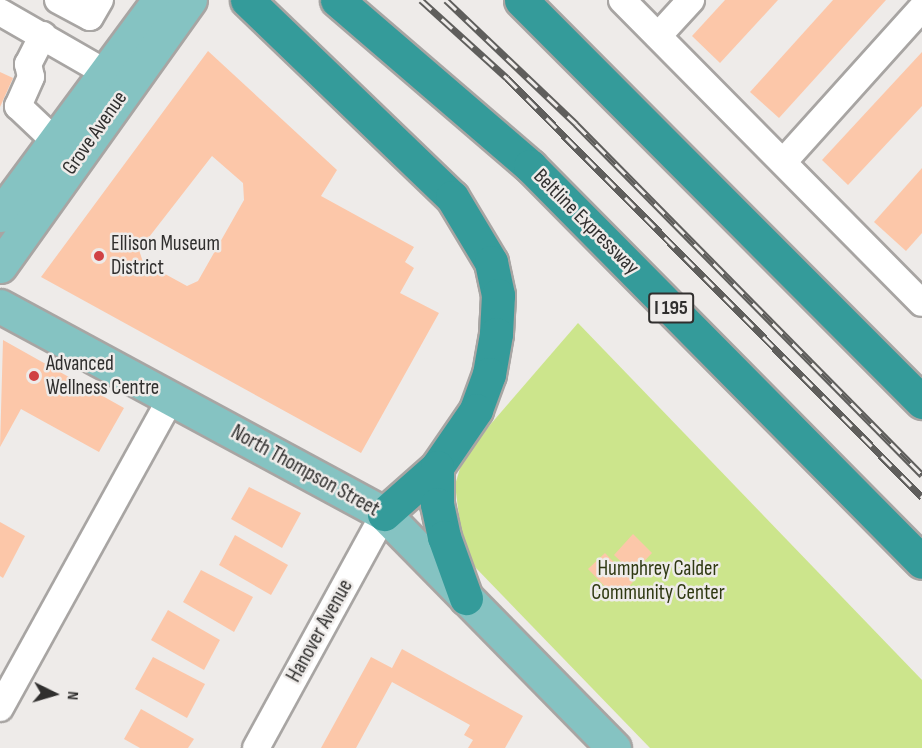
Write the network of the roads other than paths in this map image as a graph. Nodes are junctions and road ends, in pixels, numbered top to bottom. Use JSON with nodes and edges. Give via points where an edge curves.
{"nodes":[{"id":1,"x":58,"y":0,"type":"edge"},
{"id":2,"x":100,"y":0,"type":"edge"},
{"id":3,"x":247,"y":0,"type":"edge"},
{"id":4,"x":337,"y":0,"type":"edge"},
{"id":5,"x":521,"y":0,"type":"edge"},
{"id":6,"x":622,"y":0,"type":"edge"},
{"id":7,"x":691,"y":0,"type":"edge"},
{"id":8,"x":170,"y":6,"type":"edge"},
{"id":9,"x":922,"y":8,"type":"edge"},
{"id":10,"x":0,"y":12,"type":"edge"},
{"id":11,"x":43,"y":35,"type":"junction"},
{"id":12,"x":658,"y":36,"type":"junction"},
{"id":13,"x":117,"y":80,"type":"junction"},
{"id":14,"x":56,"y":142,"type":"junction"},
{"id":15,"x":784,"y":160,"type":"junction"},
{"id":16,"x":0,"y":215,"type":"edge"},
{"id":17,"x":0,"y":266,"type":"edge"},
{"id":18,"x":919,"y":292,"type":"edge"},
{"id":19,"x":0,"y":306,"type":"edge"},
{"id":20,"x":171,"y":398,"type":"junction"},
{"id":21,"x":922,"y":402,"type":"edge"},
{"id":22,"x":437,"y":467,"type":"junction"},
{"id":23,"x":384,"y":513,"type":"junction"},
{"id":24,"x":922,"y":562,"type":"edge"},
{"id":25,"x":466,"y":598,"type":"junction"},
{"id":26,"x":0,"y":708,"type":"edge"},
{"id":27,"x":256,"y":748,"type":"edge"},
{"id":28,"x":614,"y":748,"type":"edge"}],
"edges":[{"from":1,"to":2,"type":"street","via":[[90,17]]},
{"from":3,"to":22,"type":"highway","via":[[452,197],[491,262],[498,295],[489,374],[476,410]]},
{"from":4,"to":24,"type":"highway","name":"Beltline Expressway","number":"I 195","via":[[530,166]]},
{"from":5,"to":21,"type":"highway"},
{"from":6,"to":12,"type":"street"},
{"from":7,"to":12,"type":"street"},
{"from":8,"to":13,"type":"main road","name":"Grove Avenue"},
{"from":9,"to":15,"type":"street"},
{"from":10,"to":11,"type":"street"},
{"from":11,"to":13,"type":"street"},
{"from":11,"to":14,"type":"street","via":[[28,64],[31,77],[18,106]]},
{"from":12,"to":15,"type":"street"},
{"from":13,"to":14,"type":"main road","name":"Grove Avenue"},
{"from":13,"to":17,"type":"main road","name":"Grove Avenue"},
{"from":14,"to":16,"type":"main road","name":"Grove Avenue"},
{"from":15,"to":18,"type":"street"},
{"from":19,"to":20,"type":"main road","name":"North Thompson Street"},
{"from":20,"to":23,"type":"main road","name":"North Thompson Street"},
{"from":20,"to":26,"type":"street"},
{"from":22,"to":23,"type":"highway"},
{"from":22,"to":25,"type":"highway","via":[[437,504],[444,537]]},
{"from":23,"to":25,"type":"main road","name":"North Thompson Street"},
{"from":23,"to":27,"type":"street","name":"Hanover Avenue"},
{"from":25,"to":28,"type":"main road","name":"North Thompson Street"}]}
